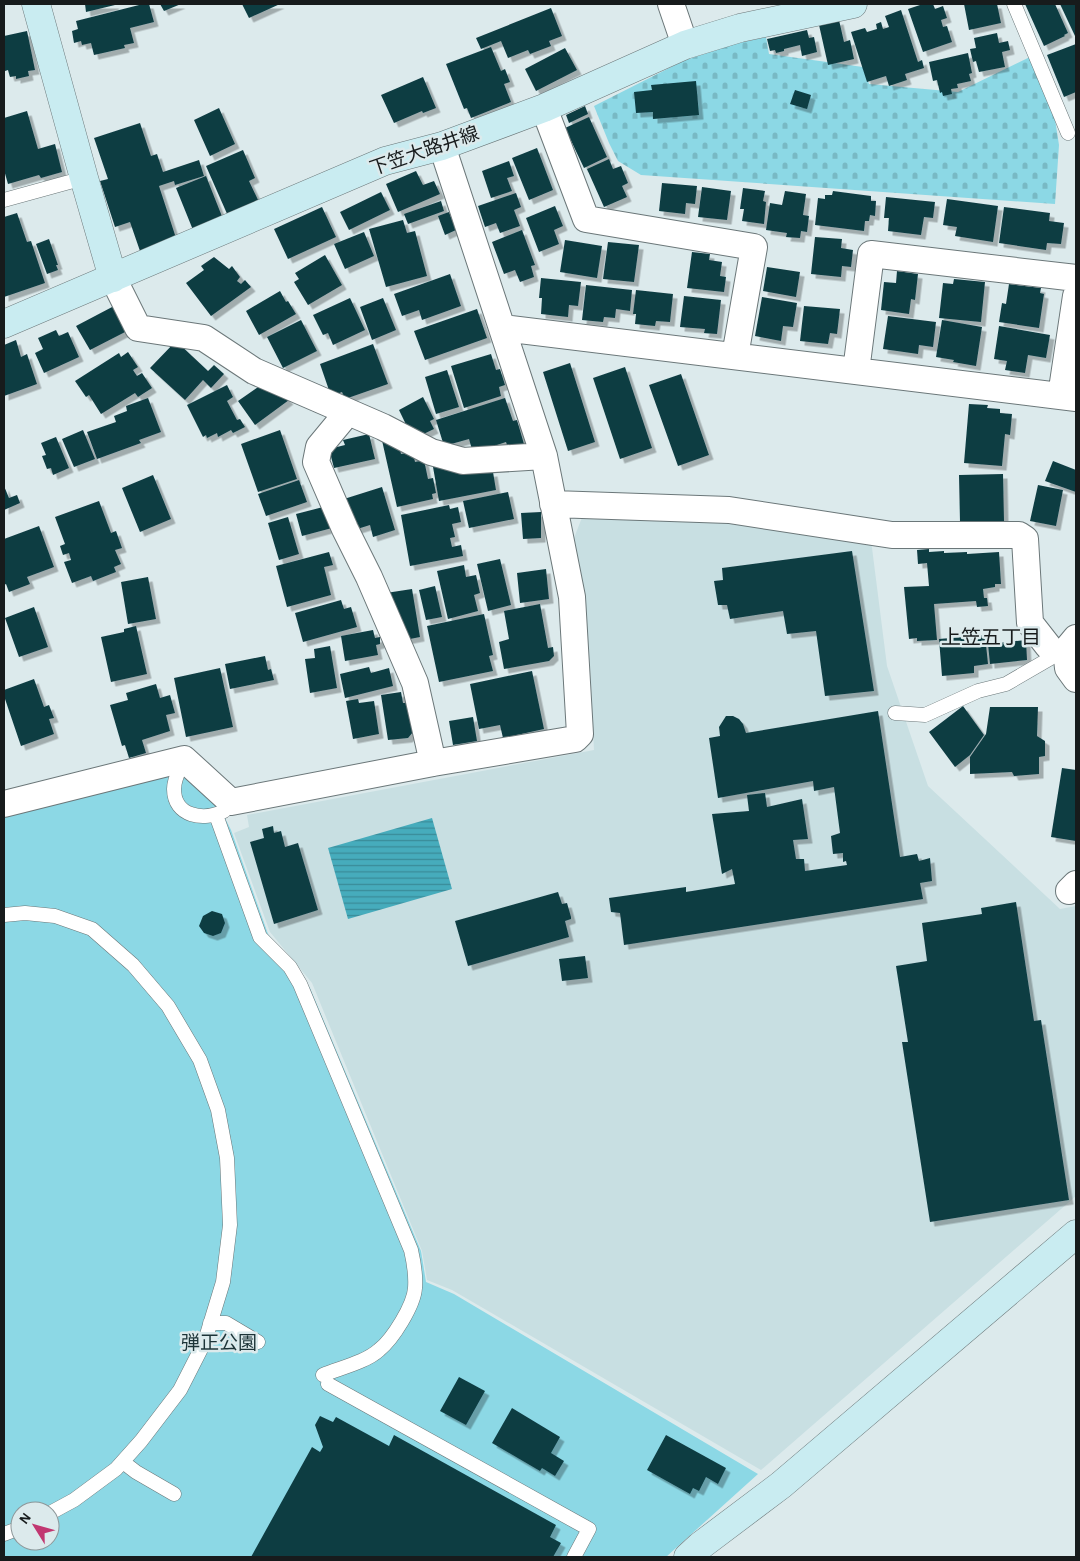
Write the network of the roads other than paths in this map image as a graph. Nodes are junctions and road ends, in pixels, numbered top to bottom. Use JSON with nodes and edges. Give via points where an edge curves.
{"nodes":[{"id":1,"x":36,"y":4,"type":"edge"},
{"id":2,"x":671,"y":4,"type":"edge"},
{"id":3,"x":853,"y":4,"type":"edge"},
{"id":4,"x":1014,"y":4,"type":"edge"},
{"id":5,"x":685,"y":45,"type":"junction"},
{"id":6,"x":544,"y":108,"type":"junction"},
{"id":7,"x":1068,"y":133,"type":"dead end"},
{"id":8,"x":442,"y":146,"type":"junction"},
{"id":9,"x":84,"y":178,"type":"junction"},
{"id":10,"x":4,"y":200,"type":"edge"},
{"id":11,"x":113,"y":278,"type":"junction"},
{"id":12,"x":1076,"y":278,"type":"edge"},
{"id":13,"x":1076,"y":296,"type":"edge"},
{"id":14,"x":4,"y":324,"type":"edge"},
{"id":15,"x":503,"y":328,"type":"junction"},
{"id":16,"x":735,"y":356,"type":"junction"},
{"id":17,"x":856,"y":371,"type":"junction"},
{"id":18,"x":1069,"y":397,"type":"edge"},
{"id":19,"x":348,"y":412,"type":"junction"},
{"id":20,"x":544,"y":456,"type":"junction"},
{"id":21,"x":553,"y":504,"type":"junction"},
{"id":22,"x":1067,"y":655,"type":"edge"},
{"id":23,"x":895,"y":713,"type":"dead end"},
{"id":24,"x":184,"y":759,"type":"junction"},
{"id":25,"x":433,"y":763,"type":"junction"},
{"id":26,"x":4,"y":804,"type":"edge"},
{"id":27,"x":224,"y":809,"type":"junction"},
{"id":28,"x":4,"y":915,"type":"edge"},
{"id":29,"x":1076,"y":1234,"type":"edge"},
{"id":30,"x":210,"y":1323,"type":"junction"},
{"id":31,"x":258,"y":1342,"type":"dead end"},
{"id":32,"x":123,"y":1462,"type":"junction"},
{"id":33,"x":174,"y":1494,"type":"dead end"},
{"id":34,"x":60,"y":1508,"type":"edge"},
{"id":35,"x":574,"y":1557,"type":"edge"},
{"id":36,"x":688,"y":1557,"type":"edge"}],
"edges":[{"from":1,"to":9,"type":"main road"},
{"from":2,"to":5,"type":"street"},
{"from":3,"to":5,"type":"main road","name":"下笠大路井線","via":[[740,28]]},
{"from":4,"to":7,"type":"lane"},
{"from":5,"to":6,"type":"main road","name":"下笠大路井線"},
{"from":6,"to":8,"type":"main road","name":"下笠大路井線"},
{"from":6,"to":16,"type":"street","via":[[586,219],[754,247]]},
{"from":8,"to":11,"type":"main road","name":"下笠大路井線","via":[[385,161]]},
{"from":8,"to":15,"type":"street"},
{"from":9,"to":10,"type":"lane"},
{"from":9,"to":11,"type":"main road"},
{"from":11,"to":14,"type":"main road","name":"下笠大路井線"},
{"from":11,"to":19,"type":"street","via":[[138,328],[204,338],[254,371]]},
{"from":12,"to":17,"type":"street","via":[[871,254]]},
{"from":13,"to":18,"type":"street"},
{"from":15,"to":16,"type":"street"},
{"from":15,"to":20,"type":"street"},
{"from":16,"to":17,"type":"street"},
{"from":17,"to":18,"type":"street"},
{"from":19,"to":20,"type":"street","via":[[430,452],[464,461]]},
{"from":19,"to":25,"type":"street","via":[[318,447],[316,462],[415,683]]},
{"from":20,"to":21,"type":"street"},
{"from":21,"to":22,"type":"street","via":[[729,510],[892,535],[1019,535],[1025,539],[1030,624]]},
{"from":21,"to":25,"type":"street","via":[[572,597],[580,734],[576,739]]},
{"from":22,"to":23,"type":"lane","via":[[1056,655],[1006,684],[978,691],[924,715]]},
{"from":24,"to":26,"type":"street"},
{"from":24,"to":27,"type":"street"},
{"from":24,"to":27,"type":"lane","via":[[175,780],[176,802],[195,816]]},
{"from":25,"to":27,"type":"street"},
{"from":27,"to":35,"type":"lane","via":[[260,937],[290,967],[300,984],[411,1250],[416,1271],[416,1290],[395,1335],[379,1351],[326,1379],[590,1529]]},
{"from":28,"to":30,"type":"lane","via":[[55,916],[92,929],[133,965],[168,1006],[200,1060],[218,1110],[227,1158],[230,1225],[223,1282]]},
{"from":29,"to":36,"type":"main road","via":[[781,1485]]},
{"from":30,"to":31,"type":"lane","via":[[226,1324]]},
{"from":30,"to":32,"type":"lane","via":[[180,1390]]},
{"from":32,"to":33,"type":"lane"},
{"from":32,"to":34,"type":"lane"}]}
